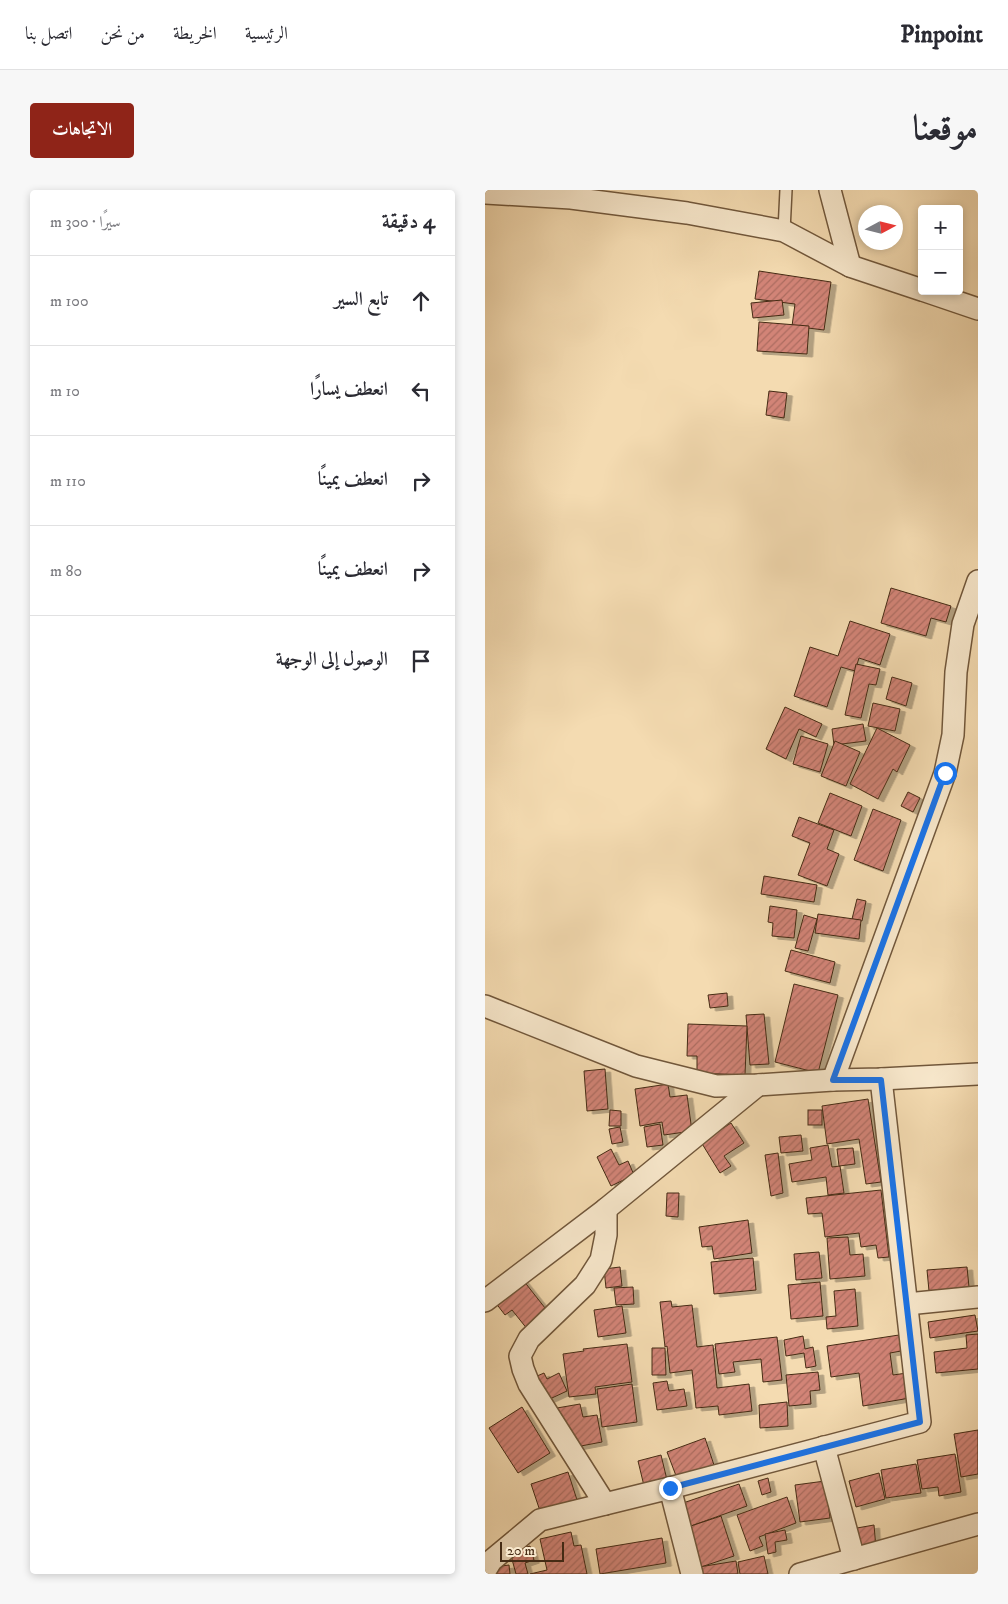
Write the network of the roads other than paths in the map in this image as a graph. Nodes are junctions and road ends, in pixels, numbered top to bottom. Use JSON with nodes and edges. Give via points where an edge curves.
{"nodes":[{"id":1,"x":786,"y":190,"type":"edge"},
{"id":2,"x":830,"y":190,"type":"edge"},
{"id":3,"x":485,"y":193,"type":"edge"},
{"id":4,"x":784,"y":231,"type":"junction"},
{"id":5,"x":850,"y":266,"type":"junction"},
{"id":6,"x":918,"y":289,"type":"edge"},
{"id":7,"x":937,"y":295,"type":"edge"},
{"id":8,"x":978,"y":309,"type":"edge"},
{"id":9,"x":978,"y":581,"type":"edge"},
{"id":10,"x":485,"y":1006,"type":"edge"},
{"id":11,"x":978,"y":1074,"type":"edge"},
{"id":12,"x":833,"y":1080,"type":"junction"},
{"id":13,"x":881,"y":1080,"type":"junction"},
{"id":14,"x":758,"y":1086,"type":"junction"},
{"id":15,"x":606,"y":1210,"type":"junction"},
{"id":16,"x":978,"y":1297,"type":"edge"},
{"id":17,"x":485,"y":1301,"type":"edge"},
{"id":18,"x":907,"y":1304,"type":"junction"},
{"id":19,"x":824,"y":1447,"type":"junction"},
{"id":20,"x":670,"y":1488,"type":"junction"},
{"id":21,"x":605,"y":1504,"type":"junction"},
{"id":22,"x":978,"y":1524,"type":"edge"},
{"id":23,"x":854,"y":1559,"type":"junction"},
{"id":24,"x":485,"y":1571,"type":"edge"},
{"id":25,"x":692,"y":1574,"type":"edge"},
{"id":26,"x":801,"y":1574,"type":"edge"}],
"edges":[{"from":1,"to":4,"type":"lane"},
{"from":2,"to":5,"type":"street"},
{"from":3,"to":4,"type":"street","via":[[571,198],[687,213]]},
{"from":4,"to":5,"type":"street"},
{"from":5,"to":6,"type":"street"},
{"from":7,"to":8,"type":"street"},
{"from":9,"to":12,"type":"street","via":[[963,624],[956,672],[953,735],[945,773]]},
{"from":10,"to":14,"type":"street","via":[[636,1066],[715,1086]]},
{"from":11,"to":13,"type":"street"},
{"from":12,"to":13,"type":"street"},
{"from":12,"to":14,"type":"street"},
{"from":13,"to":18,"type":"street"},
{"from":14,"to":15,"type":"street"},
{"from":15,"to":17,"type":"street"},
{"from":15,"to":21,"type":"street","via":[[601,1260],[585,1285],[529,1339],[520,1356],[529,1384]]},
{"from":16,"to":18,"type":"street"},
{"from":18,"to":19,"type":"street","via":[[920,1422]]},
{"from":19,"to":20,"type":"street"},
{"from":19,"to":23,"type":"street"},
{"from":20,"to":21,"type":"street"},
{"from":20,"to":25,"type":"street"},
{"from":21,"to":24,"type":"street","via":[[540,1520],[491,1561]]},
{"from":22,"to":23,"type":"street"},
{"from":23,"to":26,"type":"street"}]}
